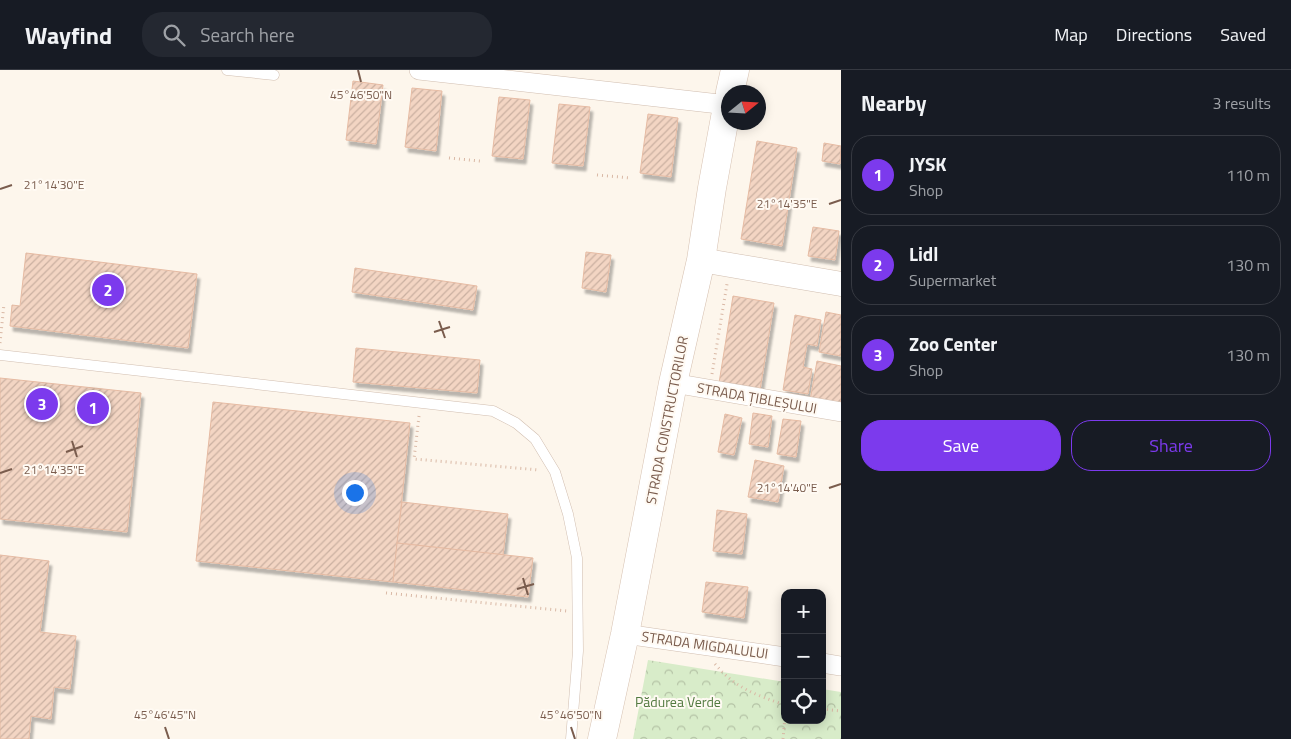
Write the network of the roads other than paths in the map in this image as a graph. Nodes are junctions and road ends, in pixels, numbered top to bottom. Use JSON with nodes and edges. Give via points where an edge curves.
{"nodes":[{"id":1,"x":227,"y":70,"type":"edge"},
{"id":2,"x":419,"y":70,"type":"edge"},
{"id":3,"x":735,"y":70,"type":"edge"},
{"id":4,"x":274,"y":75,"type":"dead end"},
{"id":5,"x":732,"y":85,"type":"edge"},
{"id":6,"x":721,"y":98,"type":"edge"},
{"id":7,"x":723,"y":130,"type":"edge"},
{"id":8,"x":701,"y":260,"type":"junction"},
{"id":9,"x":841,"y":284,"type":"edge"},
{"id":10,"x":0,"y":355,"type":"edge"},
{"id":11,"x":673,"y":383,"type":"junction"},
{"id":12,"x":841,"y":412,"type":"edge"},
{"id":13,"x":625,"y":634,"type":"junction"},
{"id":14,"x":781,"y":656,"type":"edge"},
{"id":15,"x":826,"y":664,"type":"edge"},
{"id":16,"x":841,"y":666,"type":"edge"},
{"id":17,"x":571,"y":739,"type":"edge"},
{"id":18,"x":602,"y":739,"type":"edge"}],
"edges":[{"from":1,"to":4,"type":"lane"},
{"from":2,"to":6,"type":"street"},
{"from":3,"to":5,"type":"main road","name":"STRADA CONSTRUCTORILOR"},
{"from":7,"to":8,"type":"main road","name":"STRADA CONSTRUCTORILOR"},
{"from":8,"to":9,"type":"street"},
{"from":8,"to":11,"type":"main road","name":"STRADA CONSTRUCTORILOR"},
{"from":10,"to":17,"type":"lane","via":[[493,411],[516,423],[536,439],[555,472],[577,558],[578,651]]},
{"from":11,"to":12,"type":"street","name":"STRADA ȚIBLEȘULUI"},
{"from":11,"to":13,"type":"main road","name":"STRADA CONSTRUCTORILOR"},
{"from":13,"to":14,"type":"street","name":"STRADA MIGDALULUI"},
{"from":13,"to":18,"type":"main road","name":"STRADA CONSTRUCTORILOR"},
{"from":15,"to":16,"type":"street"}]}
